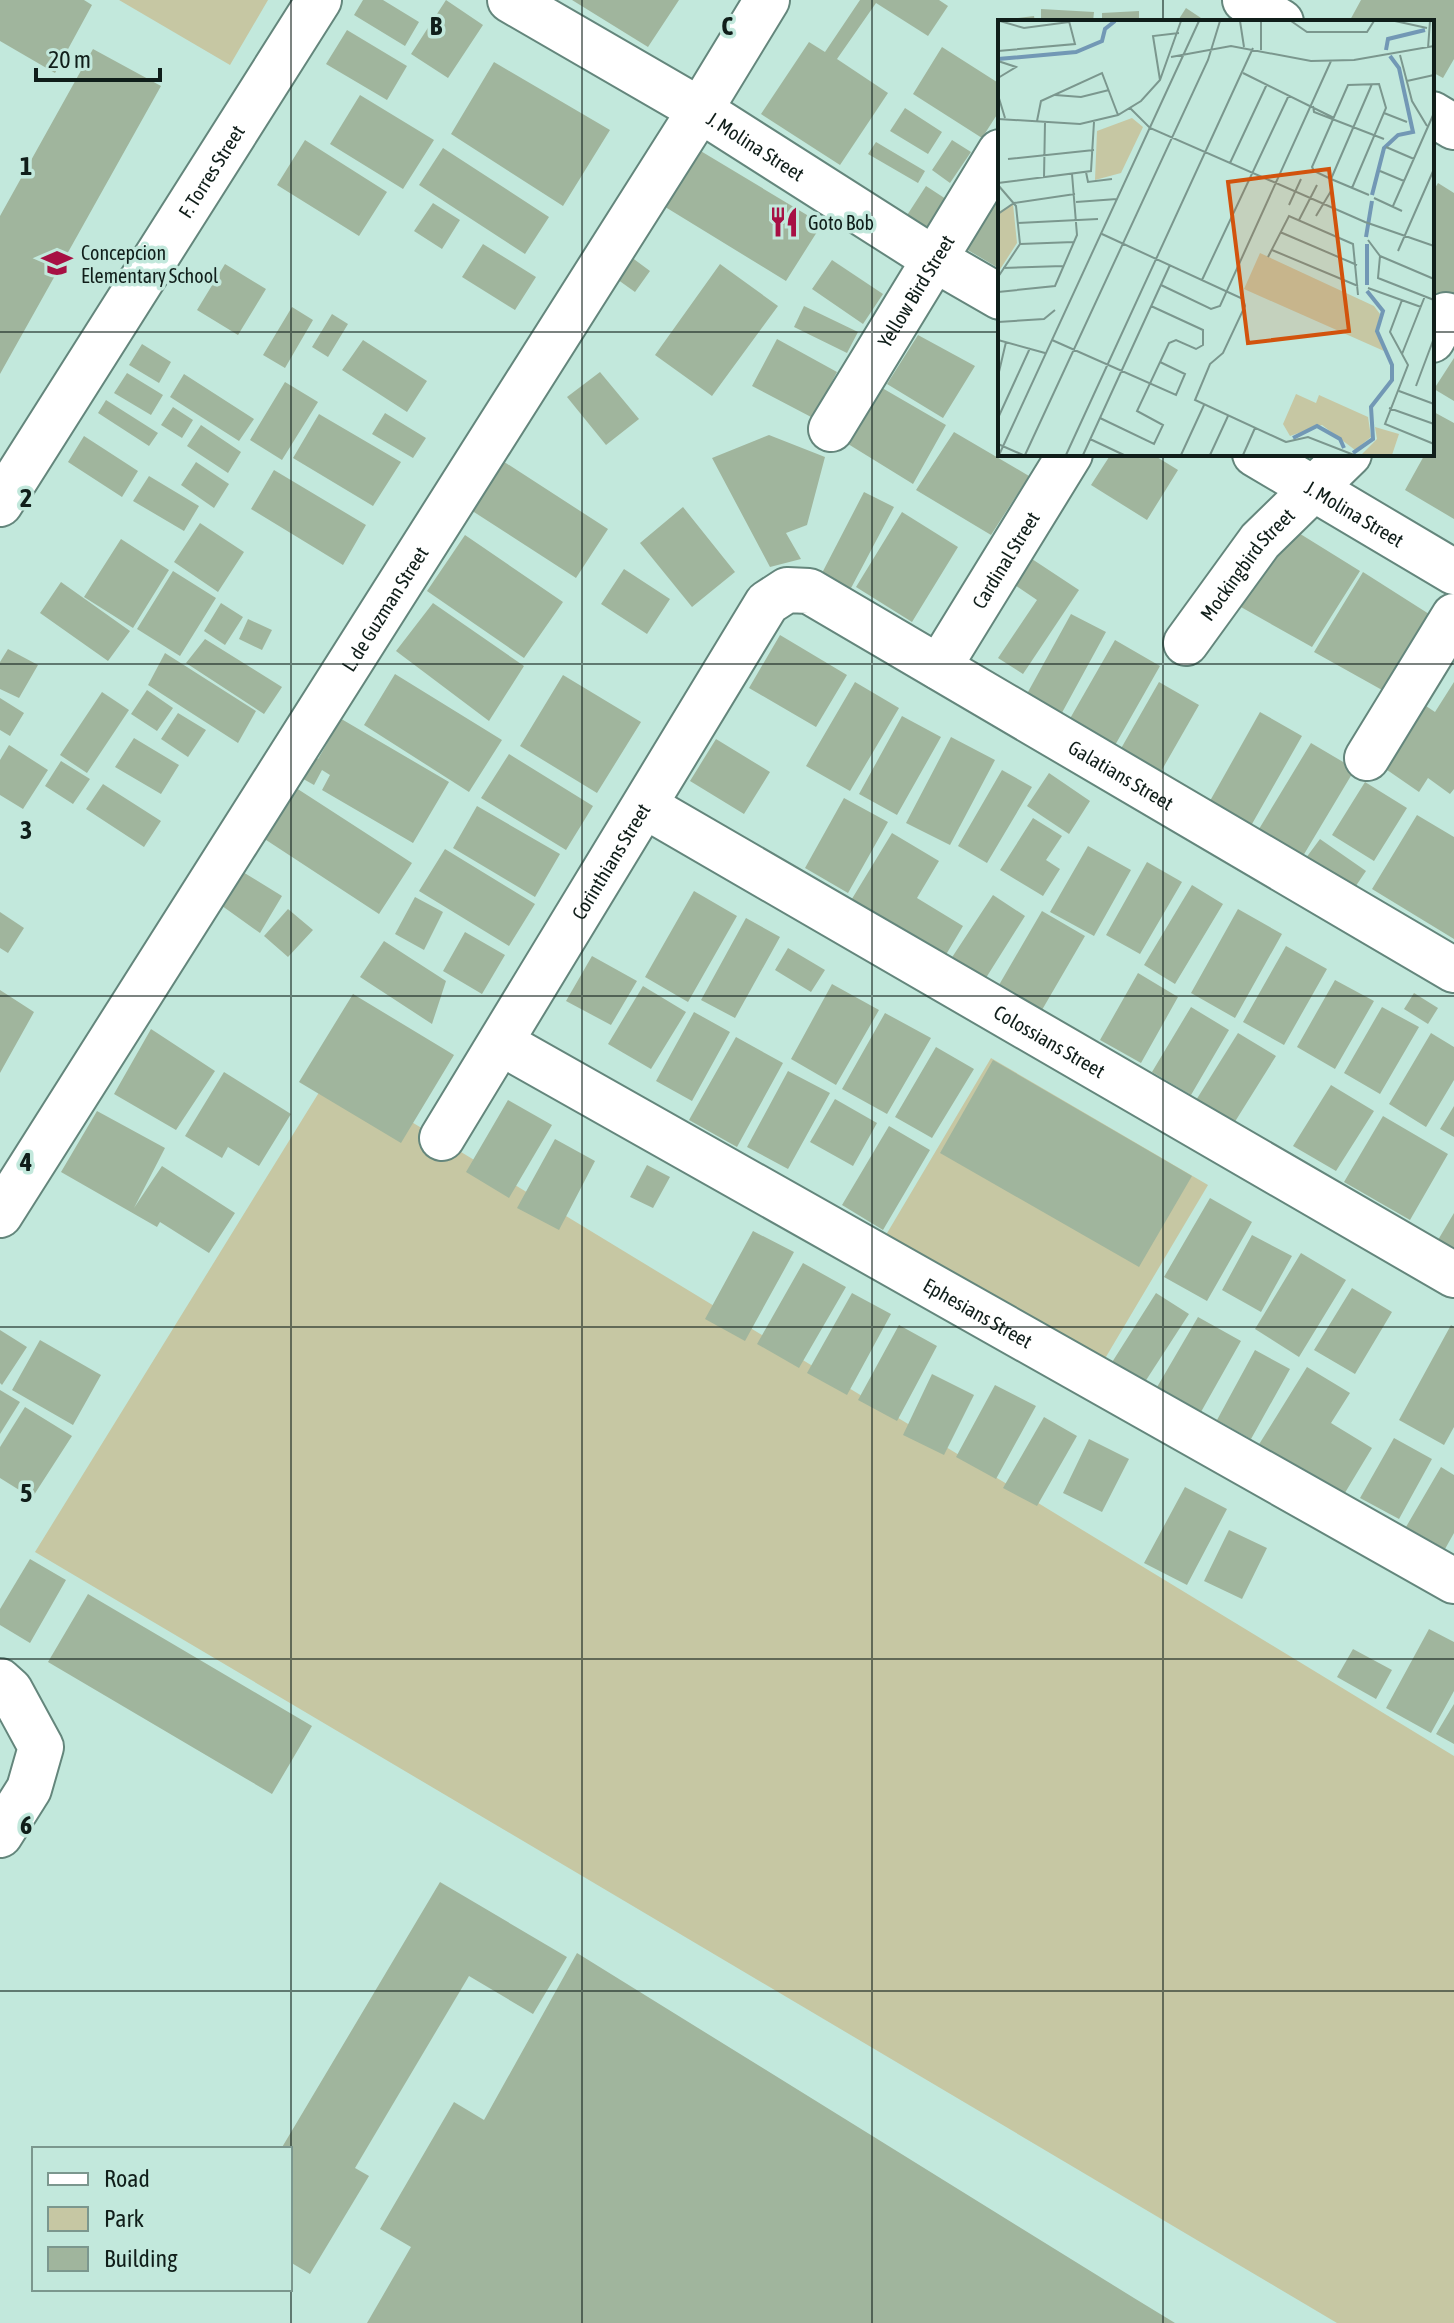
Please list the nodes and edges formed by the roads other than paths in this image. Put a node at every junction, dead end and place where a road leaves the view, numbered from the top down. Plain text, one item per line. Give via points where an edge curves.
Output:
1 (319, 0) edge
2 (510, 0) edge
3 (767, 0) edge
4 (1245, 0) edge
5 (1278, 20) edge
6 (700, 110) junction
7 (1434, 115) edge
8 (1454, 127) edge
9 (998, 155) edge
10 (934, 259) junction
11 (998, 296) edge
12 (831, 429) dead end
13 (1069, 456) edge
14 (1258, 456) edge
15 (1347, 456) edge
16 (1313, 488) junction
17 (0, 504) edge
18 (1454, 572) edge
19 (787, 590) joint
20 (1454, 616) edge
21 (1186, 643) dead end
22 (939, 667) junction
23 (1367, 758) dead end
24 (645, 806) junction
25 (1454, 970) edge
26 (501, 1043) junction
27 (442, 1138) dead end
28 (0, 1215) edge
29 (1454, 1275) edge
30 (1454, 1581) edge
31 (0, 1681) edge
32 (0, 1835) edge

1 - 17 street, F. Torres Street
2 - 6 street, J. Molina Street
3 - 6 street, L. de Guzman Street
4 - 5 street
6 - 10 street, J. Molina Street
6 - 28 street, L. de Guzman Street
7 - 8 street
9 - 10 street, Yellow Bird Street
10 - 11 street, J. Molina Street
10 - 12 street, Yellow Bird Street
13 - 22 street, Cardinal Street
14 - 16 street, J. Molina Street
15 - 16 street, Mockingbird Street
16 - 18 street, J. Molina Street
16 - 21 street, Mockingbird Street via 1260,541
19 - 22 street, Galatians Street via 809,591
19 - 24 street, Corinthians Street via 767,603
20 - 23 street
22 - 25 street, Galatians Street
24 - 26 street, Corinthians Street
24 - 29 street, Colossians Street
26 - 27 street, Corinthians Street
26 - 30 street, Ephesians Street
31 - 32 street via 41,1747 29,1789

